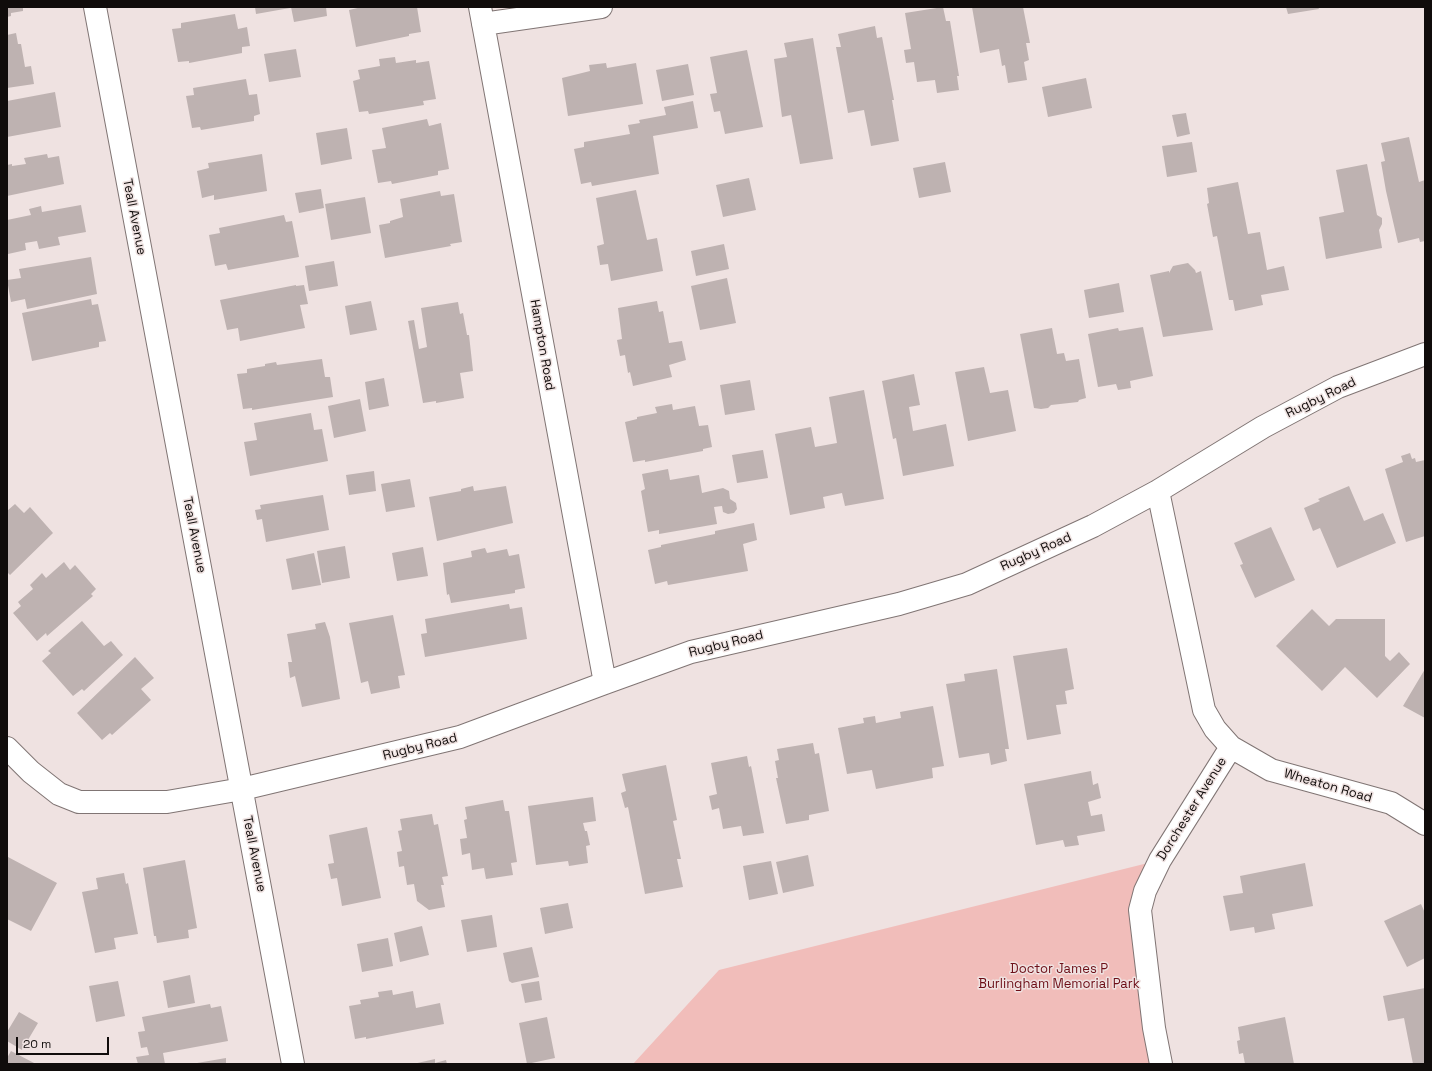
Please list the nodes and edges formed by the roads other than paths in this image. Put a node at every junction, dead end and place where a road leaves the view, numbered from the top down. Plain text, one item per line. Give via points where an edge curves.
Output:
1 (95, 7) edge
2 (601, 7) edge
3 (481, 16) edge
4 (1425, 354) edge
5 (1158, 492) junction
6 (605, 683) junction
7 (1231, 747) junction
8 (7, 748) edge
9 (242, 789) junction
10 (1425, 824) edge
11 (293, 1064) edge
12 (1161, 1064) edge

1 - 9 street, Teall Avenue
2 - 3 street
3 - 6 street, Hampton Road
4 - 5 street, Rugby Road via 1338,387 1263,427
5 - 6 street, Rugby Road via 1093,526 967,584 899,604 691,652
5 - 7 street, Dorchester Avenue via 1204,710 1215,730
6 - 9 street, Rugby Road via 460,737
7 - 10 street, Wheaton Road via 1271,770 1391,803
7 - 12 street, Dorchester Avenue via 1160,860 1145,891 1140,910 1154,1028
8 - 9 street, Rugby Road via 31,772 59,794 79,802 167,802
9 - 11 street, Teall Avenue

